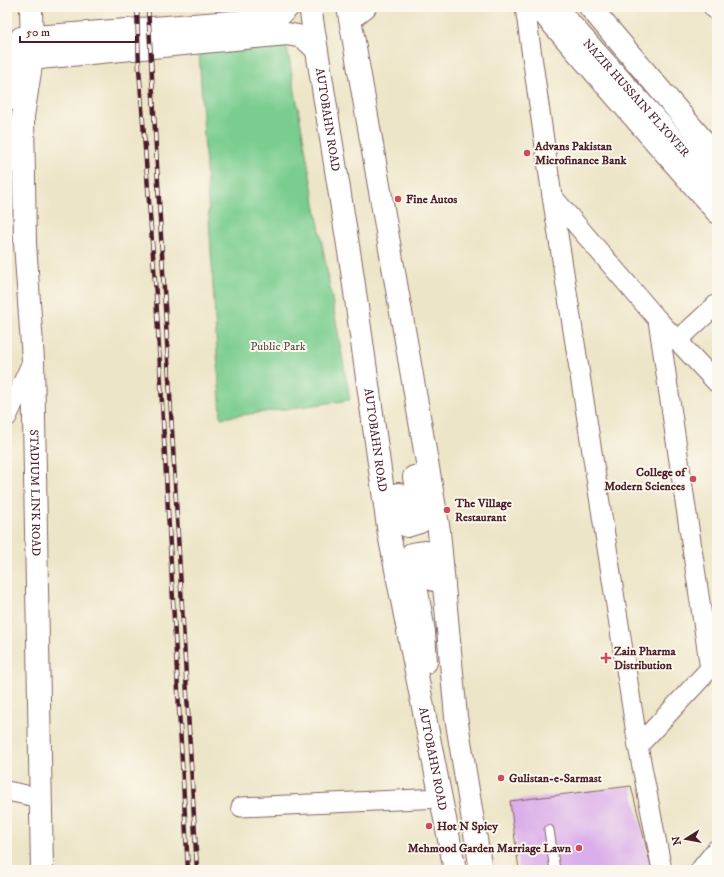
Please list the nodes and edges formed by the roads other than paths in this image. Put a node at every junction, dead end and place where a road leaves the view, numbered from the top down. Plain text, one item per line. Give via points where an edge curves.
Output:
1 (19, 7) edge
2 (31, 7) edge
3 (288, 7) edge
4 (310, 7) edge
5 (525, 7) edge
6 (538, 7) edge
7 (555, 7) edge
8 (590, 7) edge
9 (713, 7) edge
10 (354, 11) edge
11 (717, 11) edge
12 (26, 37) junction
13 (316, 49) junction
14 (26, 60) junction
15 (7, 100) edge
16 (23, 116) junction
17 (717, 157) edge
18 (7, 163) edge
19 (717, 188) edge
20 (552, 196) junction
21 (717, 212) edge
22 (717, 304) edge
23 (658, 320) junction
24 (677, 341) junction
25 (33, 360) junction
26 (412, 378) junction
27 (368, 380) junction
28 (717, 383) edge
29 (7, 417) edge
30 (448, 632) junction
31 (713, 665) edge
32 (638, 746) junction
33 (433, 757) junction
34 (7, 791) edge
35 (41, 798) junction
36 (441, 798) junction
37 (241, 807) dead end
38 (549, 830) dead end
39 (717, 851) edge
40 (42, 870) edge
41 (455, 870) edge
42 (481, 870) edge
43 (555, 870) edge
44 (662, 870) edge
45 (702, 870) edge

1 - 12 main road
2 - 12 main road
3 - 12 main road via 271,19
4 - 13 main road, AUTOBAHN ROAD
5 - 20 street
6 - 21 main road
7 - 19 main road, NAZIR HUSSAIN FLYOVER
8 - 17 main road
9 - 11 street
10 - 26 main road
12 - 14 main road
13 - 14 main road via 303,37 287,34
13 - 27 main road, AUTOBAHN ROAD
14 - 15 main road
14 - 16 main road
16 - 18 main road
16 - 25 main road, STADIUM LINK ROAD via 25,243
20 - 23 street
20 - 32 street
22 - 24 street
23 - 24 street
23 - 31 street
24 - 28 street
25 - 29 street
25 - 35 main road, STADIUM LINK ROAD
26 - 27 main road via 402,399 421,520 417,524 407,526 403,523 385,411
26 - 30 main road via 439,531
27 - 33 main road, AUTOBAHN ROAD via 389,534
30 - 33 main road via 428,554 423,551 412,554 424,632
30 - 42 main road via 456,717
31 - 32 street
32 - 44 street
33 - 36 main road, AUTOBAHN ROAD
34 - 35 street
35 - 40 main road, STADIUM LINK ROAD
36 - 37 street
36 - 41 main road, AUTOBAHN ROAD
38 - 43 lane
39 - 45 main road

